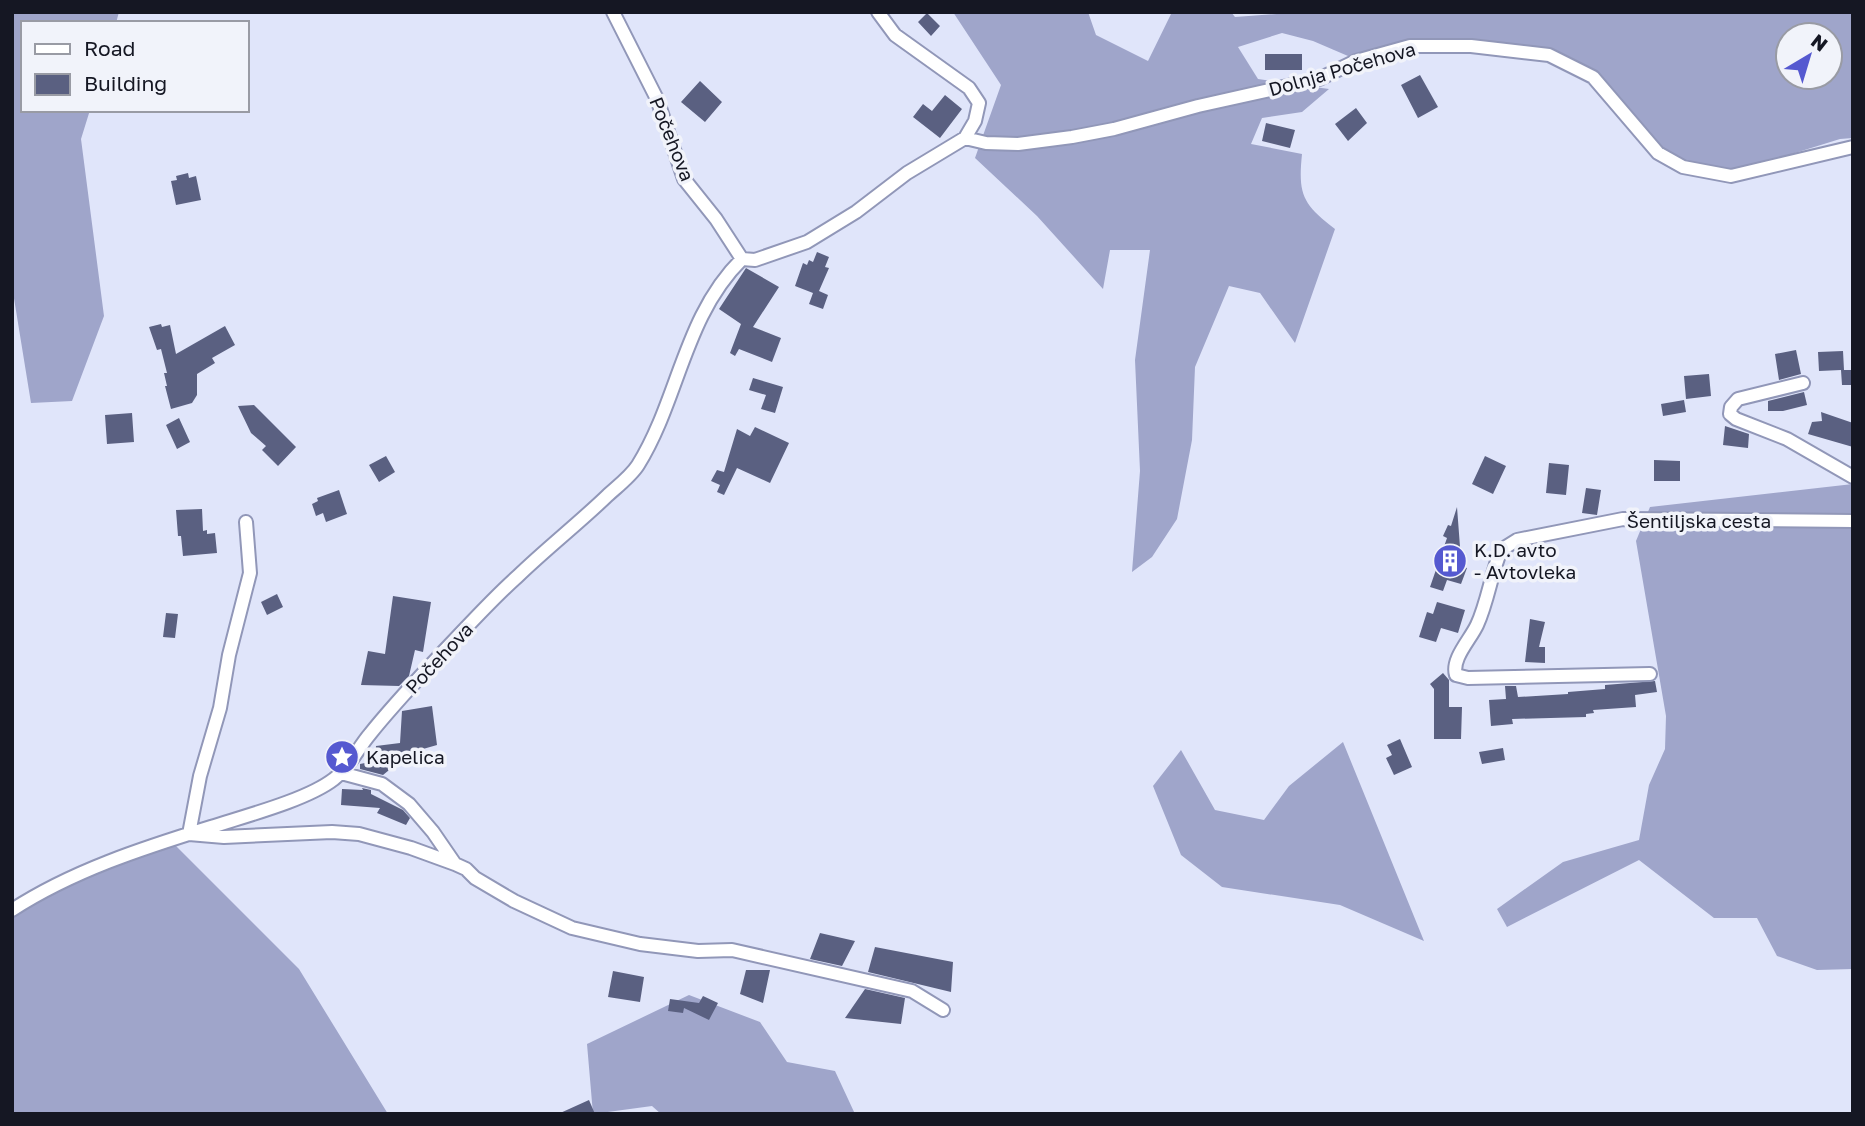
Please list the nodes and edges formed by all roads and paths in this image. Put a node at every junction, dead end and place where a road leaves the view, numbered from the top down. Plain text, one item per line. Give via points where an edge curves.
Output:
1 (613, 12) edge
2 (878, 12) edge
3 (965, 138) junction
4 (1853, 147) edge
5 (741, 259) junction
6 (1803, 383) dead end
7 (1853, 477) edge
8 (1853, 521) edge
9 (246, 522) dead end
10 (1650, 674) dead end
11 (341, 773) junction
12 (189, 834) junction
13 (455, 864) junction
14 (12, 910) edge
15 (943, 1010) dead end

1 - 5 street, Počehova via 657,99 684,178
2 - 3 street via 895,35 969,88 978,103
3 - 4 street, Dolnja Počehova via 986,144 1018,144 1072,138 1319,79 1356,61 1410,46 1471,46 1549,55 1593,77 1658,153 1683,167 1731,176
3 - 5 street via 807,242 755,260
5 - 11 street, Počehova via 706,305 665,412 636,468 517,576 453,642
6 - 7 street via 1738,399 1730,414 1787,439
8 - 10 street, Šentiljska cesta via 1623,519 1517,540 1501,550 1478,623 1454,671 1468,678
9 - 12 street via 250,573
11 - 12 street, Počehova via 319,789
11 - 13 street via 382,784 409,804
12 - 13 street via 359,834
12 - 14 street, Počehova via 95,867
13 - 15 street via 514,901 572,928 652,945 732,950 912,991

